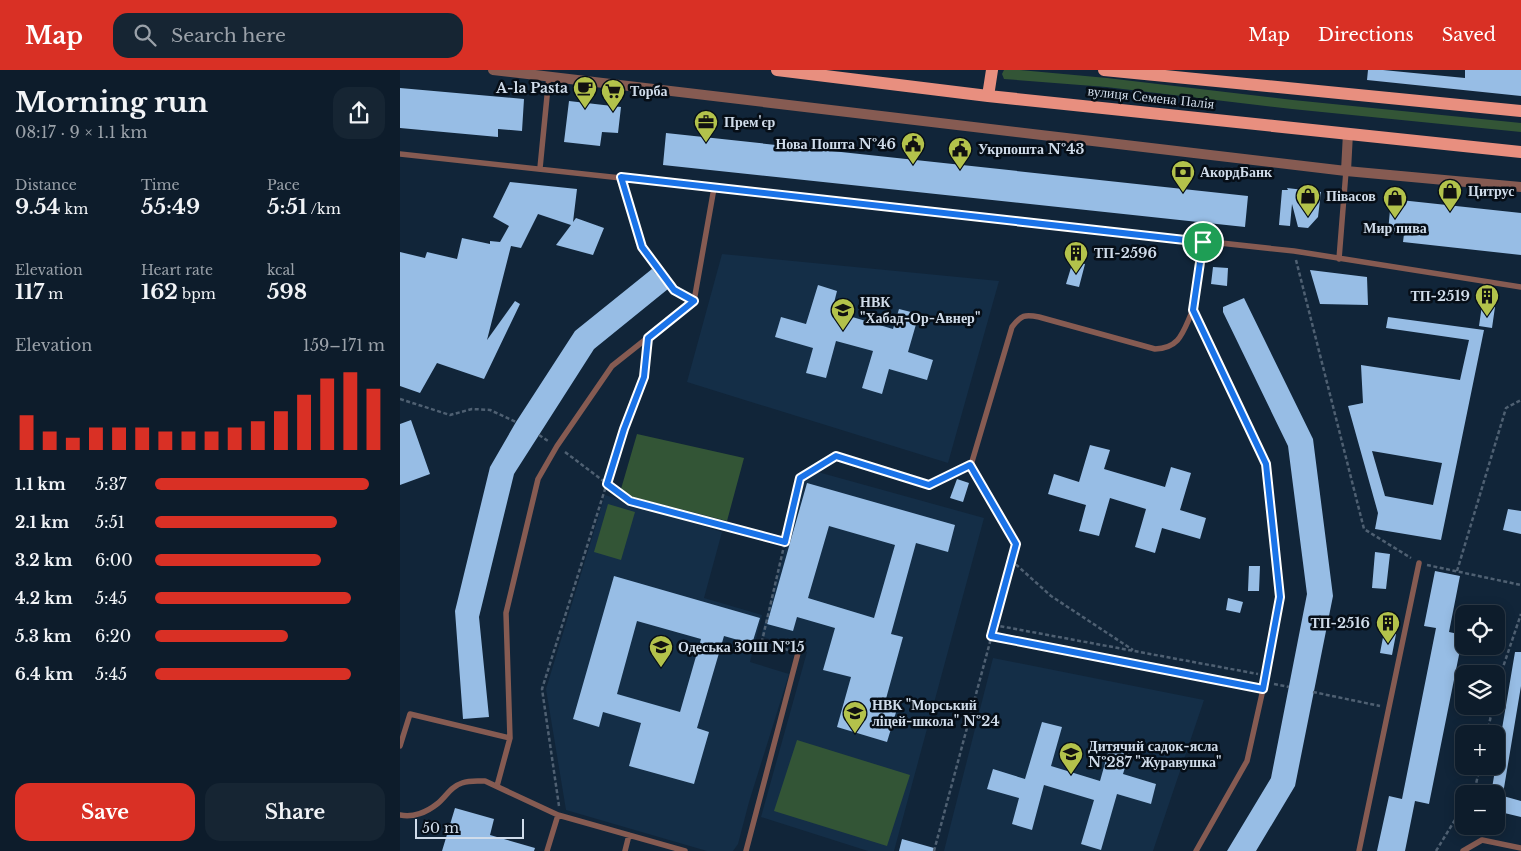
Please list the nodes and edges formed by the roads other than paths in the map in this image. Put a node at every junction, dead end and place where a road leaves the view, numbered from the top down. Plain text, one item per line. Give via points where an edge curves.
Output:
1 (492, 70) edge
2 (777, 70) edge
3 (992, 70) edge
4 (1104, 70) edge
5 (549, 76) junction
6 (988, 96) junction
7 (1521, 111) edge
8 (1348, 133) junction
9 (1521, 152) edge
10 (400, 154) edge
11 (540, 168) junction
12 (1346, 171) junction
13 (1521, 187) edge
14 (714, 188) junction
15 (1203, 242) junction
16 (1339, 259) junction
17 (1521, 287) edge
18 (1193, 310) junction
19 (970, 465) road end
20 (1419, 563) road end
21 (798, 653) road end
22 (510, 738) junction
23 (400, 746) edge
24 (497, 786) junction
25 (558, 815) junction
26 (400, 816) edge
27 (629, 835) junction
28 (1521, 848) edge
29 (547, 851) edge
30 (625, 851) edge
31 (685, 851) edge
32 (746, 851) edge
33 (1196, 851) edge
34 (1360, 851) edge
35 (1462, 851) edge

1 - 5 street
2 - 6 main road, вулиця Семена Палія
3 - 6 main road
4 - 7 main road, вулиця Семена Палія
5 - 11 lane
5 - 12 street
6 - 8 main road, вулиця Семена Палія
8 - 9 main road, вулиця Семена Палія
8 - 12 street
10 - 11 lane
11 - 14 lane
12 - 13 street
12 - 16 lane
14 - 15 lane
14 - 22 lane via 694,301 612,366 538,479 506,613
15 - 16 lane
15 - 18 lane
16 - 17 lane
18 - 19 lane via 1174,344 1155,349 1040,317 1028,315 1019,318 1012,327
18 - 33 lane via 1266,464 1280,597 1247,761
20 - 34 lane
21 - 32 lane
22 - 23 lane via 410,714
22 - 24 lane
24 - 25 lane
24 - 26 lane via 486,781 460,784 424,813
25 - 27 lane
25 - 29 lane
27 - 30 lane
27 - 31 lane
28 - 35 lane via 1482,840

